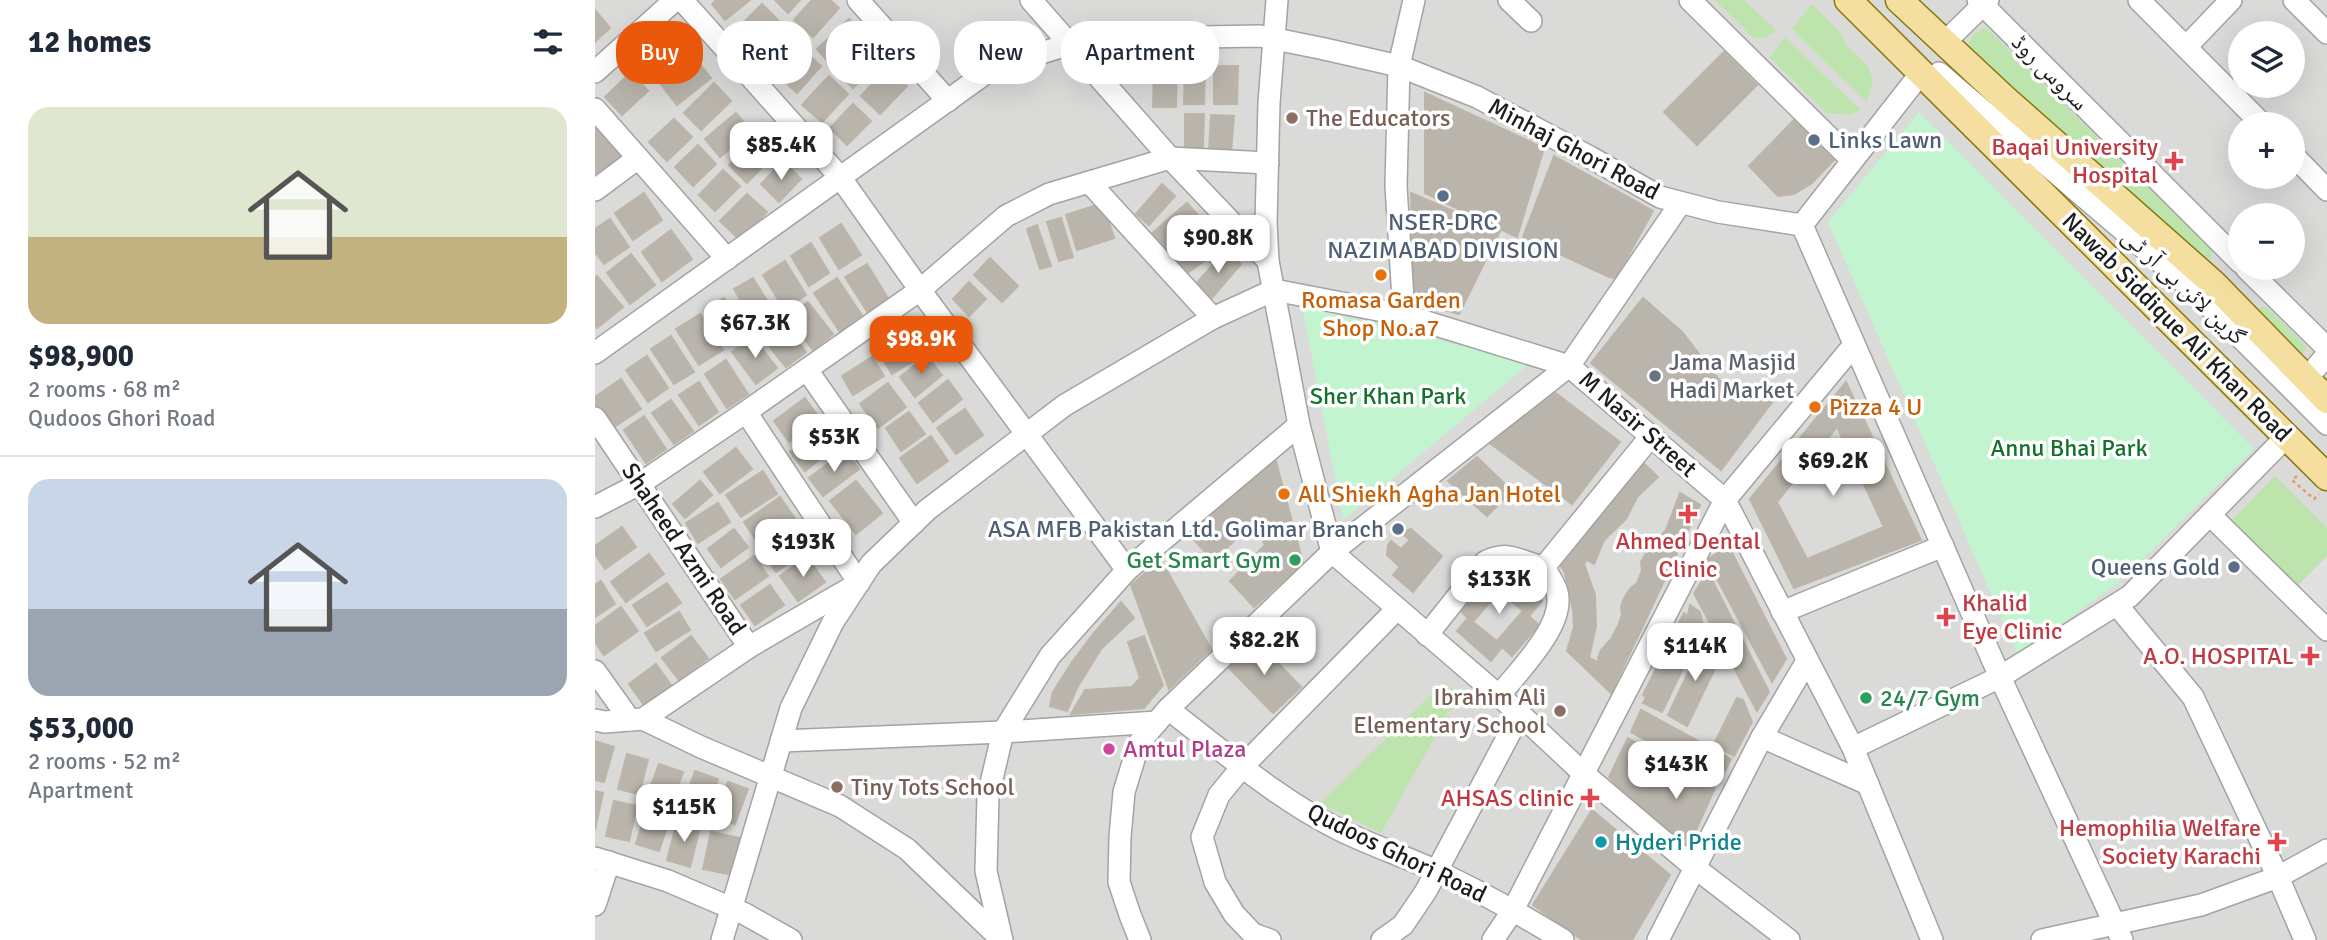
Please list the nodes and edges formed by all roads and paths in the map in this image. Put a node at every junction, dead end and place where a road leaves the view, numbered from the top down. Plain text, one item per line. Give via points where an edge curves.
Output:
1 (675, 0) edge
2 (682, 0) edge
3 (858, 0) edge
4 (1031, 0) edge
5 (1277, 0) edge
6 (1414, 0) edge
7 (1509, 0) edge
8 (1690, 0) edge
9 (1848, 0) edge
10 (1866, 0) edge
11 (1899, 0) edge
12 (2139, 0) edge
13 (2231, 0) edge
14 (2294, 0) edge
15 (1983, 2) edge
16 (1531, 21) dead end
17 (2327, 33) edge
18 (1061, 34) edge
19 (1219, 37) edge
20 (1274, 39) junction
21 (1945, 42) junction
22 (1061, 47) edge
23 (2186, 47) junction
24 (1399, 66) junction
25 (595, 72) edge
26 (1930, 73) junction
27 (1105, 84) edge
28 (948, 101) junction
29 (595, 109) edge
30 (2250, 112) edge
31 (638, 158) junction
32 (1170, 159) junction
33 (1852, 160) junction
34 (1268, 163) junction
35 (2305, 167) edge
36 (840, 177) junction
37 (1089, 182) junction
38 (595, 190) edge
39 (2327, 190) edge
40 (1680, 204) junction
41 (1802, 225) junction
42 (2228, 250) edge
43 (727, 259) junction
44 (1268, 261) junction
45 (2258, 280) edge
46 (920, 290) junction
47 (1274, 290) junction
48 (1404, 315) junction
49 (1213, 318) junction
50 (1854, 345) junction
51 (2327, 348) edge
52 (595, 353) edge
53 (2327, 355) edge
54 (1569, 366) junction
55 (807, 370) junction
56 (2306, 379) junction
57 (2327, 400) edge
58 (746, 412) junction
59 (595, 418) edge
60 (1299, 425) junction
61 (2327, 425) edge
62 (1028, 434) junction
63 (1651, 436) junction
64 (2286, 437) junction
65 (2327, 460) edge
66 (2292, 480) dead end
67 (641, 483) junction
68 (2320, 488) edge
69 (1725, 500) junction
70 (595, 507) edge
71 (2210, 515) junction
72 (913, 523) junction
73 (1943, 546) junction
74 (1332, 552) junction
75 (1545, 567) junction
76 (1127, 570) junction
77 (859, 583) junction
78 (2117, 605) junction
79 (1397, 609) junction
80 (1782, 612) junction
81 (2327, 630) edge
82 (1427, 635) junction
83 (749, 647) junction
84 (1807, 661) junction
85 (595, 671) edge
86 (2000, 677) junction
87 (1499, 696) junction
88 (1520, 714) junction
89 (1162, 715) junction
90 (595, 720) edge
91 (637, 720) junction
92 (1003, 732) junction
93 (1762, 737) junction
94 (781, 741) junction
95 (1853, 748) junction
96 (1242, 767) junction
97 (1584, 774) junction
98 (770, 777) junction
99 (1868, 784) junction
100 (2327, 850) edge
101 (602, 860) edge
102 (1693, 867) junction
103 (1437, 871) junction
104 (2278, 877) junction
105 (595, 905) edge
106 (732, 909) junction
107 (1513, 909) junction
108 (2119, 932) edge
109 (1257, 938) edge
110 (722, 940) edge
111 (791, 940) edge
112 (1002, 940) edge
113 (1140, 940) edge
114 (1382, 940) edge
115 (1493, 940) edge
116 (1563, 940) edge
117 (1658, 940) edge
118 (1789, 940) edge
119 (1932, 940) edge
120 (2042, 940) edge
121 (2305, 940) edge

1 - 25 street
2 - 36 street
3 - 28 street
4 - 18 street
5 - 20 street
6 - 24 street
7 - 16 street
8 - 33 street
9 - 26 main road, Nawab Siddique Ali Khan Road
10 - 26 street, گرین لائن بی آر ٹی
11 - 21 main road, Nawab Siddique Ali Khan Road
12 - 23 street
13 - 23 street
14 - 17 street
15 - 21 street
15 - 42 street, سروس روڈ
19 - 20 street, Minhaj Ghori Road
20 - 24 street, Minhaj Ghori Road
20 - 34 street
21 - 56 main road, Nawab Siddique Ali Khan Road via 2214,284
22 - 28 street, Minhaj Ghori Road via 993,68
23 - 30 street
24 - 40 street, Minhaj Ghori Road via 1477,97
24 - 48 street via 1396,186
26 - 33 street
26 - 61 street, گرین لائن بی آر ٹی via 2192,289
26 - 64 main road, Nawab Siddique Ali Khan Road
26 - 65 street, گرین لائن بی آر ٹی
27 - 32 street
28 - 36 street, Minhaj Ghori Road
29 - 31 street
31 - 38 street
31 - 43 street
32 - 34 street
32 - 37 street
32 - 44 street
33 - 41 street
34 - 44 street
35 - 39 street
36 - 43 street, Minhaj Ghori Road
36 - 46 street
37 - 46 street via 1049,194 1006,216
37 - 49 street
40 - 41 street, Minhaj Ghori Road
40 - 54 street
41 - 50 street
43 - 52 street, Minhaj Ghori Road
44 - 47 street
45 - 51 street
46 - 55 street
46 - 62 street
47 - 48 street, M Nasir Street
47 - 49 street
47 - 60 street
48 - 54 street, M Nasir Street
49 - 62 street via 1065,405
50 - 69 street
50 - 73 street
53 - 56 street
54 - 63 street, M Nasir Street
54 - 74 street
55 - 58 street
55 - 72 street
56 - 57 main road, Nawab Siddique Ali Khan Road
58 - 67 street
58 - 77 street
59 - 67 street, Shaheed Azmi Road
60 - 74 street
60 - 76 street
62 - 72 street
62 - 76 street
63 - 69 street, M Nasir Street
63 - 75 street
64 - 68 main road, Nawab Siddique Ali Khan Road
64 - 71 street
66 - 68 path
67 - 70 street
67 - 83 street, Shaheed Azmi Road
69 - 80 street, M Nasir Street
69 - 97 street
71 - 78 street
71 - 81 street
72 - 77 street via 871,564
73 - 80 street
73 - 86 street
74 - 79 street
74 - 89 street
75 - 82 street via 1509,555 1485,562
75 - 87 street via 1558,593 1557,618
76 - 92 street via 1050,656
77 - 83 street
77 - 94 street via 833,622 791,708
78 - 86 street
78 - 104 street via 2193,697
79 - 82 street
79 - 96 street
80 - 84 street, M Nasir Street
82 - 87 street
83 - 91 street
84 - 93 street
84 - 95 street, M Nasir Street
85 - 91 street
86 - 95 street
86 - 108 street
87 - 88 street
88 - 97 street
88 - 103 street
89 - 92 street
89 - 96 street, Qudoos Ghori Road
89 - 113 street via 1139,743 1123,792 1119,882
90 - 91 street
91 - 98 street
92 - 94 street
92 - 112 street via 988,796 986,871
93 - 99 street
93 - 102 street
94 - 98 street
95 - 99 street, M Nasir Street
96 - 103 street, Qudoos Ghori Road via 1339,829
96 - 109 street via 1219,795 1202,837 1215,882 1234,914
97 - 102 street
97 - 107 street
98 - 106 street
98 - 112 street via 841,806 907,849
99 - 119 street, M Nasir Street
100 - 104 street
101 - 105 street
101 - 106 street via 668,881
102 - 117 street
102 - 118 street
103 - 107 street, Qudoos Ghori Road
103 - 114 street via 1403,925
104 - 108 street
104 - 121 street
106 - 110 street
106 - 111 street
107 - 115 street
107 - 116 street, Qudoos Ghori Road
108 - 120 street

